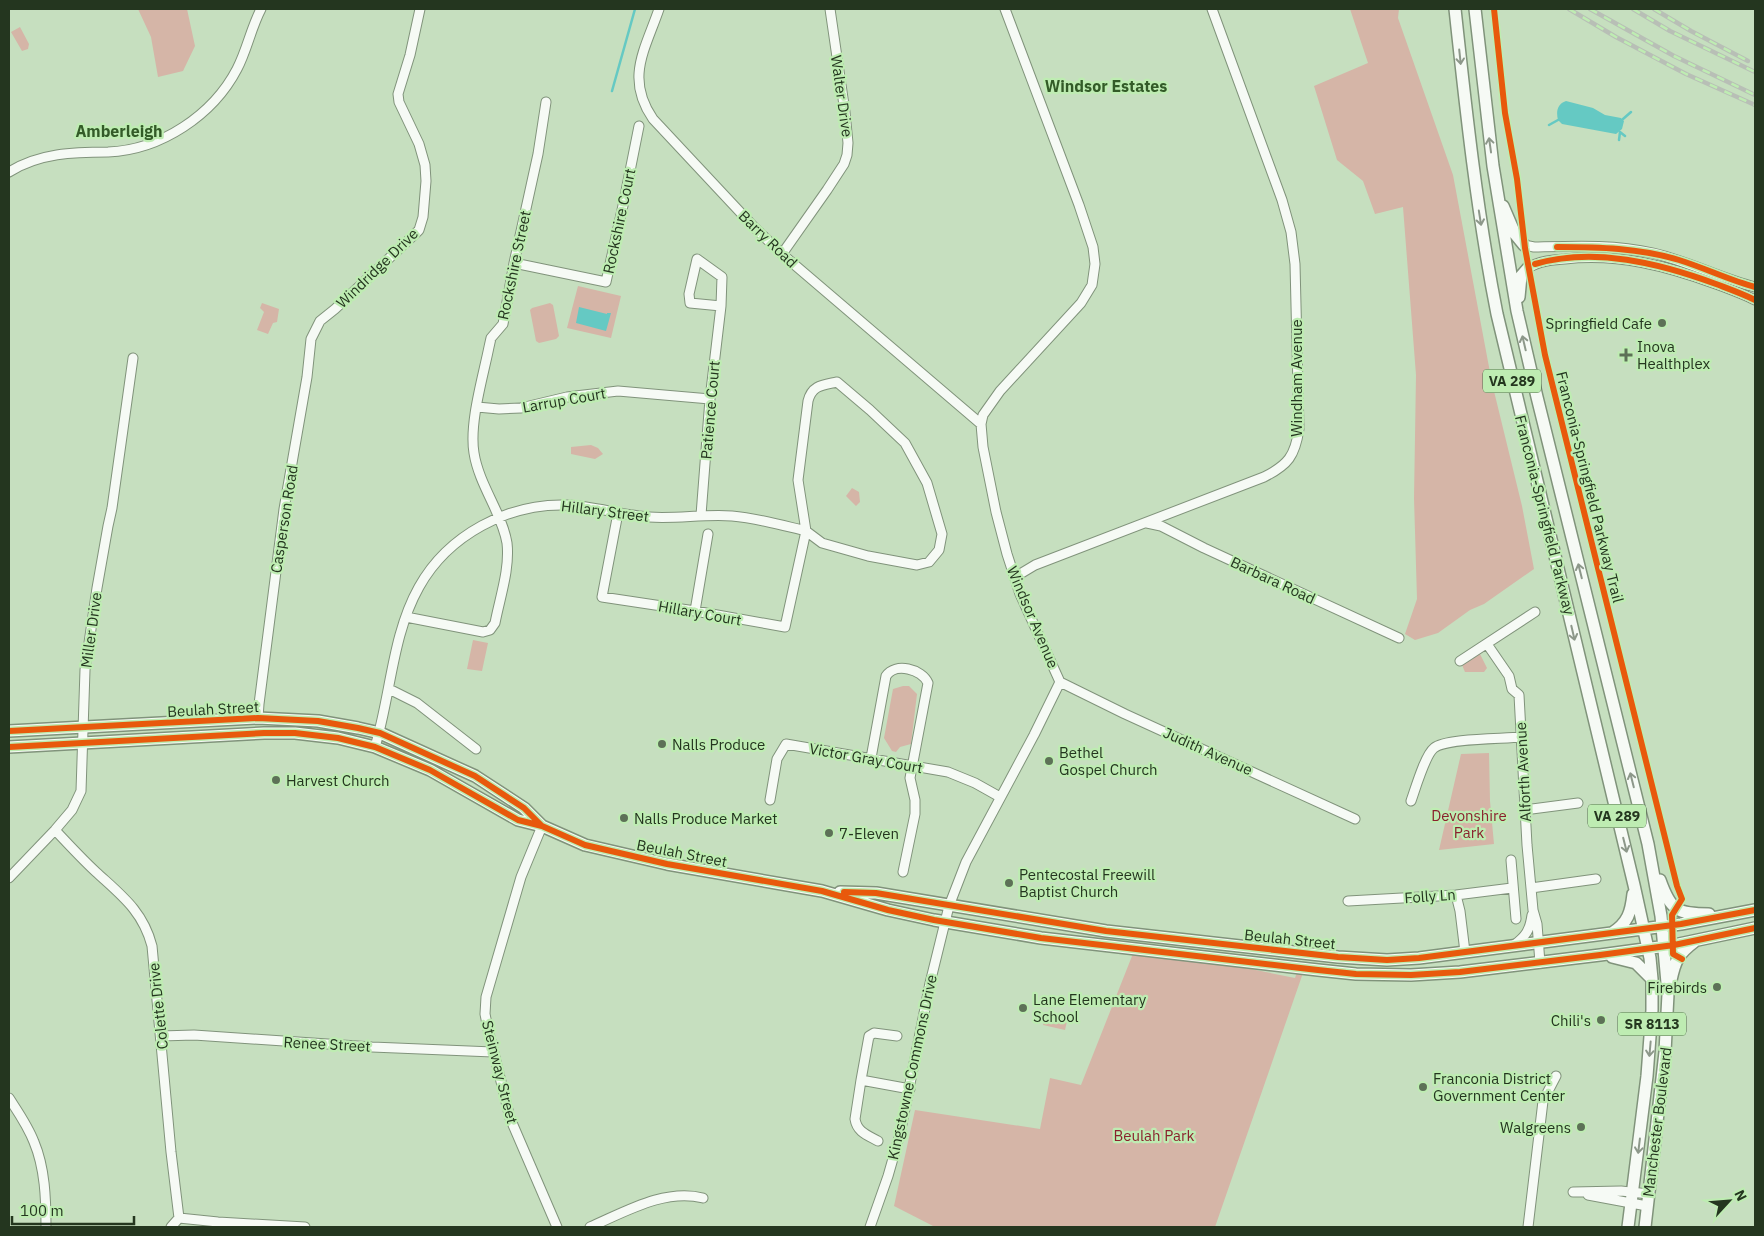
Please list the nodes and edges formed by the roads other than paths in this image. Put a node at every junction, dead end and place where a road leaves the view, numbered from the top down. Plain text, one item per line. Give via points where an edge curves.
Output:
1 (261, 9) edge
2 (420, 9) edge
3 (659, 9) edge
4 (830, 9) edge
5 (1005, 9) edge
6 (1212, 9) edge
7 (1455, 9) edge
8 (1475, 9) edge
9 (546, 102) dead end
10 (639, 126) dead end
11 (9, 172) edge
12 (1497, 193) junction
13 (1524, 245) joint
14 (782, 254) junction
15 (514, 262) junction
16 (1528, 268) joint
17 (1755, 287) edge
18 (1755, 300) edge
19 (721, 306) junction
20 (1517, 311) junction
21 (320, 321) joint
22 (133, 358) dead end
23 (710, 399) junction
24 (477, 407) junction
25 (982, 424) junction
26 (618, 513) junction
27 (701, 515) junction
28 (498, 518) junction
29 (1146, 523) junction
30 (806, 531) junction
31 (708, 534) dead end
32 (1015, 577) junction
33 (695, 611) junction
34 (1535, 612) dead end
35 (406, 616) junction
36 (1399, 638) dead end
37 (1487, 644) junction
38 (1460, 661) dead end
39 (1060, 682) junction
40 (389, 689) junction
41 (258, 718) junction
42 (83, 728) junction
43 (9, 732) edge
44 (380, 733) junction
45 (1521, 737) junction
46 (83, 743) junction
47 (9, 747) edge
48 (375, 747) junction
49 (476, 749) dead end
50 (871, 758) junction
51 (913, 767) junction
52 (1000, 797) junction
53 (770, 800) dead end
54 (1411, 802) dead end
55 (1578, 803) dead end
56 (1524, 810) junction
57 (1355, 819) dead end
58 (542, 826) junction
59 (56, 830) junction
60 (1648, 844) junction
61 (1511, 860) dead end
62 (903, 872) dead end
63 (9, 878) edge
64 (1596, 879) dead end
65 (1634, 885) junction
66 (1512, 888) junction
67 (1531, 888) junction
68 (822, 891) junction
69 (1456, 894) junction
70 (1348, 901) dead end
71 (949, 906) junction
72 (1533, 910) junction
73 (1755, 910) edge
74 (1735, 914) junction
75 (1516, 920) dead end
76 (945, 922) junction
77 (1662, 927) junction
78 (1755, 928) edge
79 (1644, 929) junction
80 (1612, 933) junction
81 (1696, 940) junction
82 (1538, 943) junction
83 (1513, 946) junction
84 (1664, 946) junction
85 (1648, 948) junction
86 (1465, 952) junction
87 (1600, 955) junction
88 (1540, 963) junction
89 (1652, 979) junction
90 (1668, 994) junction
91 (161, 1036) junction
92 (898, 1036) dead end
93 (493, 1052) junction
94 (1556, 1076) dead end
95 (861, 1080) junction
96 (910, 1089) junction
97 (9, 1098) edge
98 (878, 1141) dead end
99 (1633, 1192) junction
100 (1649, 1194) junction
101 (703, 1198) dead end
102 (1631, 1205) junction
103 (1647, 1206) junction
104 (179, 1218) junction
105 (46, 1227) edge
106 (171, 1227) edge
107 (305, 1227) edge
108 (557, 1227) edge
109 (590, 1227) edge
110 (870, 1227) edge
111 (1528, 1227) edge
112 (1628, 1227) edge
113 (1645, 1227) edge

1 - 11 street via 232,78 190,123 162,139 135,148 64,153 31,161
2 - 21 street, Windridge Drive via 398,94 425,165 422,223 415,234
3 - 14 street, Barry Road via 639,67 638,88 644,106 669,137
4 - 14 street, Walter Drive via 845,112 847,155 828,190
5 - 25 street via 1079,204 1093,247 1095,270 1092,285 1081,303 1000,391 984,414
6 - 29 street, Windham Avenue via 1291,232 1295,264 1299,430 1293,455 1274,472
7 -> 65 main road, Franconia-Springfield Parkway / VA 289 via 1473,166 1497,314
12 -> 8 main road, Franconia-Springfield Parkway / VA 289
9 - 15 street, Rockshire Street
10 - 15 street, Rockshire Court via 606,282
12 - 13 main road via 1515,234
12 - 20 main road, Franconia-Springfield Parkway / VA 289
13 - 17 street via 1640,250
14 - 25 street, Barry Road
15 - 24 street, Rockshire Street via 503,324 489,346
16 - 18 street via 1569,258 1631,260 1682,272
16 - 20 main road via 1521,276
19 - 19 street, Patience Court via 722,277 697,259 690,303
19 - 23 street, Patience Court
60 -> 20 main road, Franconia-Springfield Parkway / VA 289
21 - 41 street, Casperson Road via 311,339 284,509
22 - 42 street, Miller Drive via 85,670
23 - 24 street, Larrup Court via 618,391 567,397 522,408
23 - 27 street, Patience Court
24 - 28 street, Rockshire Street via 474,453
25 - 32 street, Windsor Avenue via 983,447 996,512
26 - 27 street, Hillary Street via 664,518
26 - 28 street, Hillary Street via 586,506 548,505
26 - 33 street, Hillary Court via 602,597
27 - 30 street, Hillary Street via 756,519
28 - 35 street, Hillary Street via 466,535 444,554 418,587
28 - 35 street, Rockshire Street via 507,543 507,562 495,623 490,630 483,632
29 - 32 street, Windham Avenue via 1035,565
29 - 36 street, Barbara Road via 1166,529
30 - 30 street, Hillary Street via 798,480 808,401 817,386 837,382 905,442 927,483 942,534 939,550 929,562 917,565 822,543
30 - 33 street, Hillary Court via 785,627
31 - 33 street
32 - 39 street, Windsor Avenue
34 - 37 street
35 - 40 street, Hillary Street
37 - 38 street
37 - 45 street, Alforth Avenue via 1519,696
39 - 52 street, Windsor Avenue
39 - 57 street, Judith Avenue
40 - 44 street, Hillary Street
40 - 49 street via 417,703
41 - 42 main road, Beulah Street
41 - 44 main road, Beulah Street via 318,721
42 - 43 main road, Beulah Street
42 - 46 street, Miller Drive
44 - 48 street, Hillary Street
44 - 58 main road, Beulah Street via 475,776 524,808
45 - 54 street via 1446,743 1434,748 1425,762
45 - 56 street, Alforth Avenue
46 - 47 main road, Beulah Street
46 - 48 main road, Beulah Street via 295,733
46 - 59 street, Miller Drive via 81,791 72,810
48 - 58 main road, Beulah Street via 430,770 518,820
50 - 51 street, Victor Gray Court
50 - 51 street via 886,676 896,668 920,672 928,683
50 - 53 street, Victor Gray Court via 786,744 777,759
51 - 52 street, Victor Gray Court via 948,772
51 - 62 street via 910,778 915,800 914,814
52 - 71 street, Windsor Avenue via 966,862
55 - 56 street
56 - 67 street, Alforth Avenue
58 - 68 main road, Beulah Street via 585,845 615,852
58 - 93 street, Steinway Street via 521,877 486,997 485,1014
59 - 63 street, Miller Drive
59 - 91 street, Colette Drive via 132,906 145,924 152,946
60 - 74 main road via 1665,893 1676,908 1688,914
60 - 77 main road, Franconia-Springfield Parkway / VA 289
61 - 66 street
64 - 67 street
65 - 79 main road, Franconia-Springfield Parkway / VA 289
65 - 80 main road via 1629,917
66 - 69 street, Folly Ln
66 - 75 street
67 - 72 street, Alforth Avenue
68 - 71 main road, Beulah Street via 876,893
68 - 76 main road, Beulah Street
69 - 70 street, Folly Ln
69 - 86 street
71 - 76 street, Kingstowne Commons Drive
71 - 86 main road, Beulah Street via 1106,931 1338,958 1403,960
72 - 82 street, Alforth Avenue
72 - 83 street, Alforth Avenue via 1529,930
73 - 74 main road, Beulah Street
74 - 77 main road, Beulah Street
76 - 88 main road, Beulah Street via 1041,938 1356,974 1427,975
76 - 96 street, Kingstowne Commons Drive
77 - 79 main road, Beulah Street
77 - 84 main road, Manchester Boulevard / SR 8113
78 - 81 main road, Beulah Street
79 - 80 main road, Beulah Street
79 - 85 main road, Manchester Boulevard / SR 8113
80 - 82 main road, Beulah Street
81 - 84 main road, Beulah Street
81 - 90 main road via 1676,960
82 - 83 main road, Beulah Street
82 - 88 street, Alforth Avenue
83 - 86 main road, Beulah Street
84 - 85 main road, Beulah Street
84 - 90 main road, Manchester Boulevard / SR 8113
85 - 87 main road, Beulah Street
85 - 89 main road, Manchester Boulevard / SR 8113
87 - 88 main road, Beulah Street
87 - 89 main road via 1636,963
89 -> 99 main road, Manchester Boulevard / SR 8113 via 1648,1066
90 - 100 main road, Manchester Boulevard / SR 8113 via 1666,1052
91 - 93 street, Renee Street via 194,1035
91 - 104 street, Colette Drive
92 - 95 street via 874,1033 869,1036
93 - 108 street, Steinway Street via 515,1133
94 - 111 street via 1543,1101
95 - 96 street
95 - 98 street via 856,1126
96 - 110 street, Kingstowne Commons Drive via 888,1176
97 - 105 street via 30,1131 38,1152
99 - 100 street
99 - 102 main road, Manchester Boulevard / SR 8113
99 - 102 street via 1574,1192
100 - 103 main road, Manchester Boulevard / SR 8113
101 - 109 street via 677,1195
102 - 103 street
102 - 112 main road, Manchester Boulevard / SR 8113
103 - 113 main road, Manchester Boulevard / SR 8113
104 - 106 street
104 - 107 street

